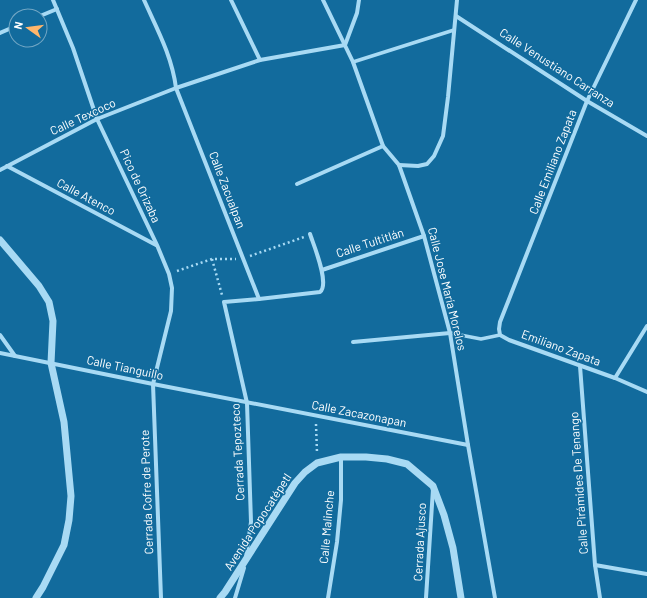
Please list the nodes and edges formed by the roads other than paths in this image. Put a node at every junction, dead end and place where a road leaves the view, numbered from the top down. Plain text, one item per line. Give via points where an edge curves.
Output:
1 (53, 0) edge
2 (144, 0) edge
3 (231, 0) edge
4 (323, 0) edge
5 (359, 0) edge
6 (457, 0) edge
7 (636, 0) edge
8 (57, 9) junction
9 (48, 13) edge
10 (456, 16) junction
11 (454, 30) junction
12 (345, 45) junction
13 (260, 60) junction
14 (354, 62) junction
15 (176, 88) junction
16 (587, 101) junction
17 (97, 119) junction
18 (647, 136) edge
19 (383, 146) junction
20 (400, 165) junction
21 (7, 166) junction
22 (0, 170) edge
23 (297, 184) dead end
24 (310, 234) road end
25 (424, 236) junction
26 (0, 240) edge
27 (157, 245) junction
28 (322, 270) junction
29 (259, 300) junction
30 (647, 326) edge
31 (450, 333) junction
32 (500, 334) junction
33 (0, 335) edge
34 (353, 342) dead end
35 (0, 353) edge
36 (15, 356) junction
37 (51, 363) junction
38 (580, 366) junction
39 (615, 378) junction
40 (153, 384) junction
41 (647, 392) edge
42 (247, 403) junction
43 (468, 446) junction
44 (341, 457) junction
45 (433, 486) junction
46 (246, 559) junction
47 (595, 565) junction
48 (647, 574) edge
49 (36, 598) edge
50 (161, 598) edge
51 (220, 598) edge
52 (235, 598) edge
53 (328, 598) edge
54 (426, 598) edge
55 (461, 598) edge
56 (495, 598) edge
57 (600, 598) edge

1 - 8 street, Pico de Orizaba
2 - 15 street, Calle Zacualpan via 169,54
3 - 13 street
4 - 12 street, Calle Jose María Morelos
5 - 12 street
6 - 10 street
7 - 16 street, Calle Emiliano Zapata
8 - 9 street
8 - 17 street, Pico de Orizaba
10 - 11 street
10 - 16 street, Calle Venustiano Carranza
11 - 14 street
11 - 20 street via 443,136 434,156 427,164
12 - 13 street, Calle Texcoco
12 - 14 street, Calle Jose María Morelos
13 - 15 street, Calle Texcoco
14 - 19 street, Calle Jose María Morelos
15 - 17 street, Calle Texcoco
15 - 29 street, Calle Zacualpan
16 - 18 street, Calle Venustiano Carranza
16 - 32 street, Calle Emiliano Zapata via 500,322
17 - 21 street, Calle Texcoco
17 - 27 street, Pico de Orizaba
19 - 20 street, Calle Jose María Morelos
19 - 23 street
20 - 25 street, Calle Jose María Morelos
21 - 22 street, Calle Texcoco
21 - 27 street, Calle Atenco
24 - 28 street
25 - 28 street, Calle Tultitlán
25 - 31 street, Calle Jose María Morelos
26 - 37 street via 39,286 49,302 53,321
27 - 40 street, Pico de Orizaba via 172,288 171,311
28 - 29 street via 324,285 320,292
29 - 42 street, Cerrada Tepozteco via 224,302
30 - 39 street
31 - 32 street via 481,339
31 - 34 street
31 - 43 street, Calle Jose María Morelos
32 - 38 street, Emiliano Zapata via 509,340
33 - 36 street
35 - 36 street, Calle Tianguillo
36 - 37 street, Calle Tianguillo
37 - 40 street, Calle Tianguillo
37 - 49 street via 64,422 71,496 64,545
38 - 39 street, Emiliano Zapata
38 - 47 street, Calle Pirámides De Tenango
39 - 41 street, Emiliano Zapata
40 - 42 street, Calle Tianguillo
40 - 50 street, Cerrada Cofre de Perote
42 - 43 street, Calle Zacazonapan
42 - 46 street, Cerrada Tepozteco via 251,522
43 - 56 street, Calle Jose María Morelos
44 - 45 street, Avenida Popocatépetl via 387,459 407,464
44 - 46 street, Avenida Popocatépetl via 317,463 295,483
44 - 53 street, Calle Malinche via 341,500
45 - 54 street, Cerrada Ajusco
45 - 55 street, Avenida Popocatépetl via 453,548
46 - 51 street, Avenida Popocatépetl
46 - 52 street, Cerrada Tepozteco
47 - 48 street
47 - 57 street, Calle Pirámides De Tenango

